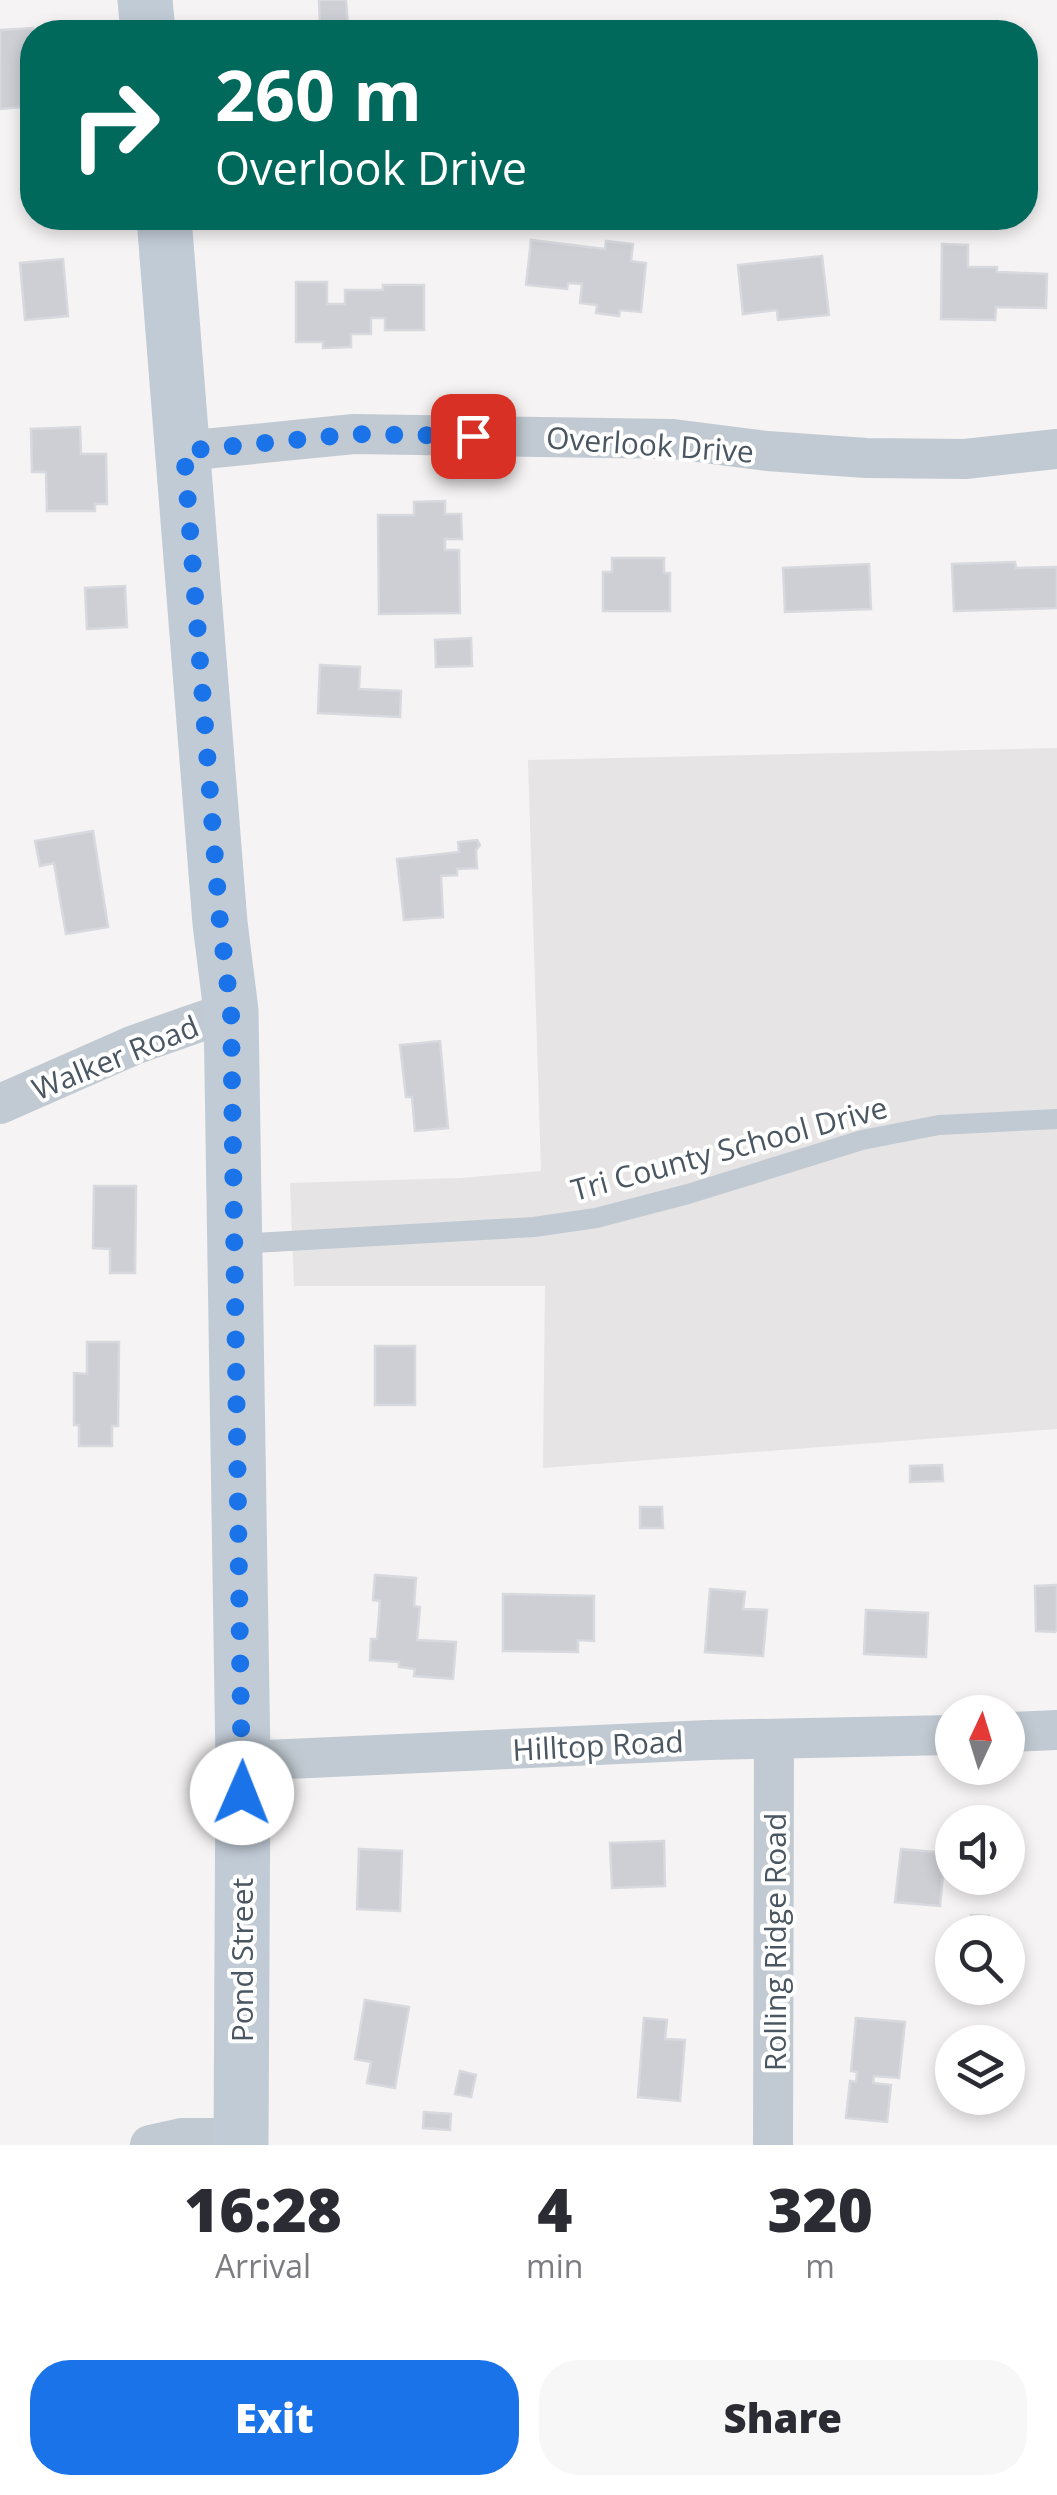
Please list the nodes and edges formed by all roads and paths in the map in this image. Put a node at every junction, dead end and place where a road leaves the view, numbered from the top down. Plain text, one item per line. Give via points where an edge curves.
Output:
1 (165, 230) edge
2 (1057, 449) edge
3 (184, 451) junction
4 (231, 1011) junction
5 (0, 1104) edge
6 (1057, 1118) edge
7 (236, 1244) junction
8 (1057, 1730) edge
9 (1025, 1731) edge
10 (935, 1735) edge
11 (774, 1739) junction
12 (243, 1761) junction
13 (240, 2141) edge
14 (150, 2145) edge
15 (773, 2145) edge

1 - 3 main road, Pond Street
2 - 3 street, Overlook Drive via 965,459 866,458 673,439 354,434
3 - 4 main road, Pond Street
4 - 5 street, Walker Road
4 - 7 main road, Pond Street
6 - 7 lane, Tri County School Drive via 939,1125 862,1140 596,1218
7 - 12 main road, Pond Street
8 - 9 street
10 - 11 street, Hilltop Road
11 - 12 street, Hilltop Road
11 - 15 street, Rolling Ridge Road
12 - 13 main road, Pond Street
13 - 14 street via 182,2138

